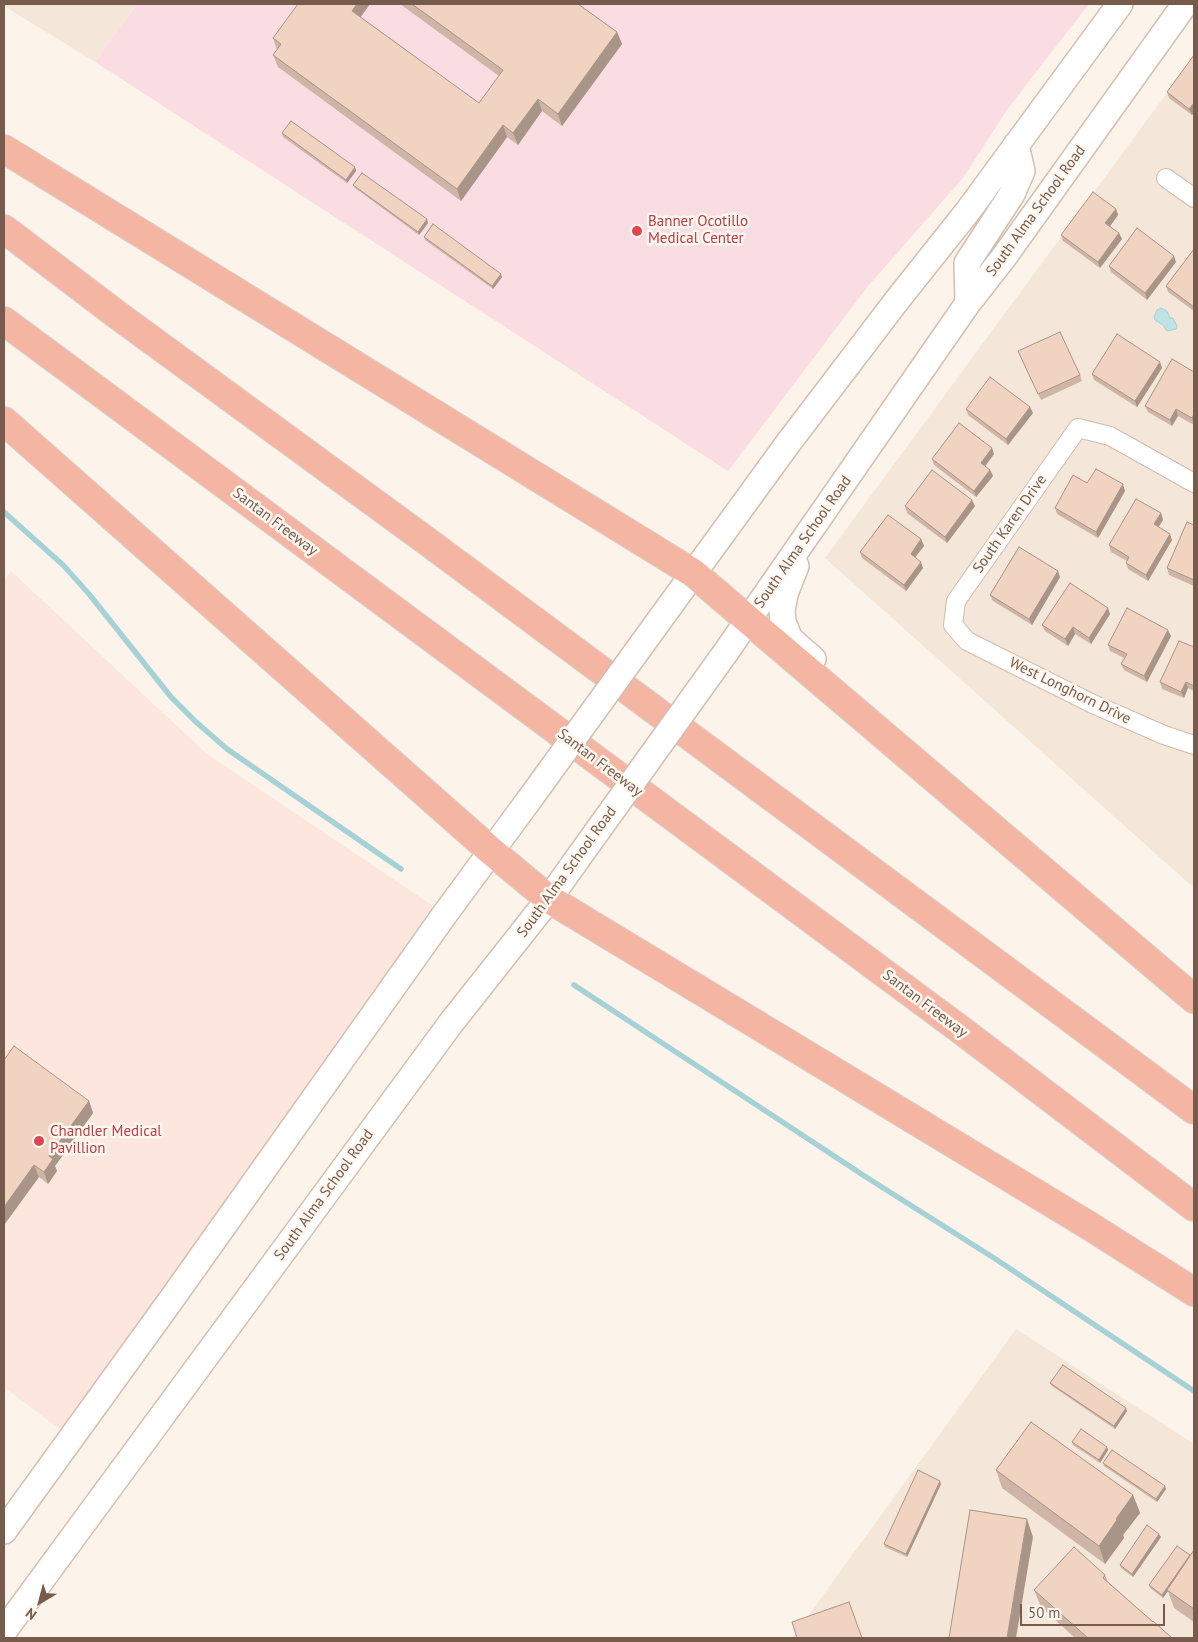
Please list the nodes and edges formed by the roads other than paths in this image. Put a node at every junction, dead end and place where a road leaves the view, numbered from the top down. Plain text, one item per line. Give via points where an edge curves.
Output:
1 (1120, 4) edge
2 (1186, 4) edge
3 (1016, 145) junction
4 (4, 149) edge
5 (1166, 178) dead end
6 (1194, 198) edge
7 (4, 229) edge
8 (968, 304) junction
9 (4, 321) edge
10 (4, 422) edge
11 (1194, 484) edge
12 (811, 531) junction
13 (693, 573) junction
14 (748, 620) junction
15 (953, 625) joint
16 (1194, 745) edge
17 (491, 851) junction
18 (1052, 878) junction
19 (549, 900) junction
20 (1194, 999) edge
21 (1194, 1110) edge
22 (1194, 1207) edge
23 (1194, 1292) edge
24 (4, 1531) edge
25 (4, 1631) edge

1 - 3 main road
2 - 8 main road, South Alma School Road
3 - 8 main road via 1022,171 1012,194 967,263
3 - 13 main road
4 - 13 highway
5 - 6 street
7 - 21 highway
8 - 12 main road, South Alma School Road
9 - 22 highway, Santan Freeway via 961,1030
10 - 17 highway
11 - 15 street, South Karen Drive via 1110,436 1078,428 956,602
12 - 14 main road, South Alma School Road
12 - 18 main road via 785,594 783,622 790,639 1017,834
13 - 14 highway
13 - 17 main road, bridge
14 - 18 highway
14 - 19 main road, South Alma School Road, bridge
15 - 16 street, West Longhorn Drive via 967,641 1093,704 1164,736
17 - 19 highway
17 - 24 main road
18 - 20 highway
19 - 23 highway
19 - 25 main road, South Alma School Road via 451,1023

